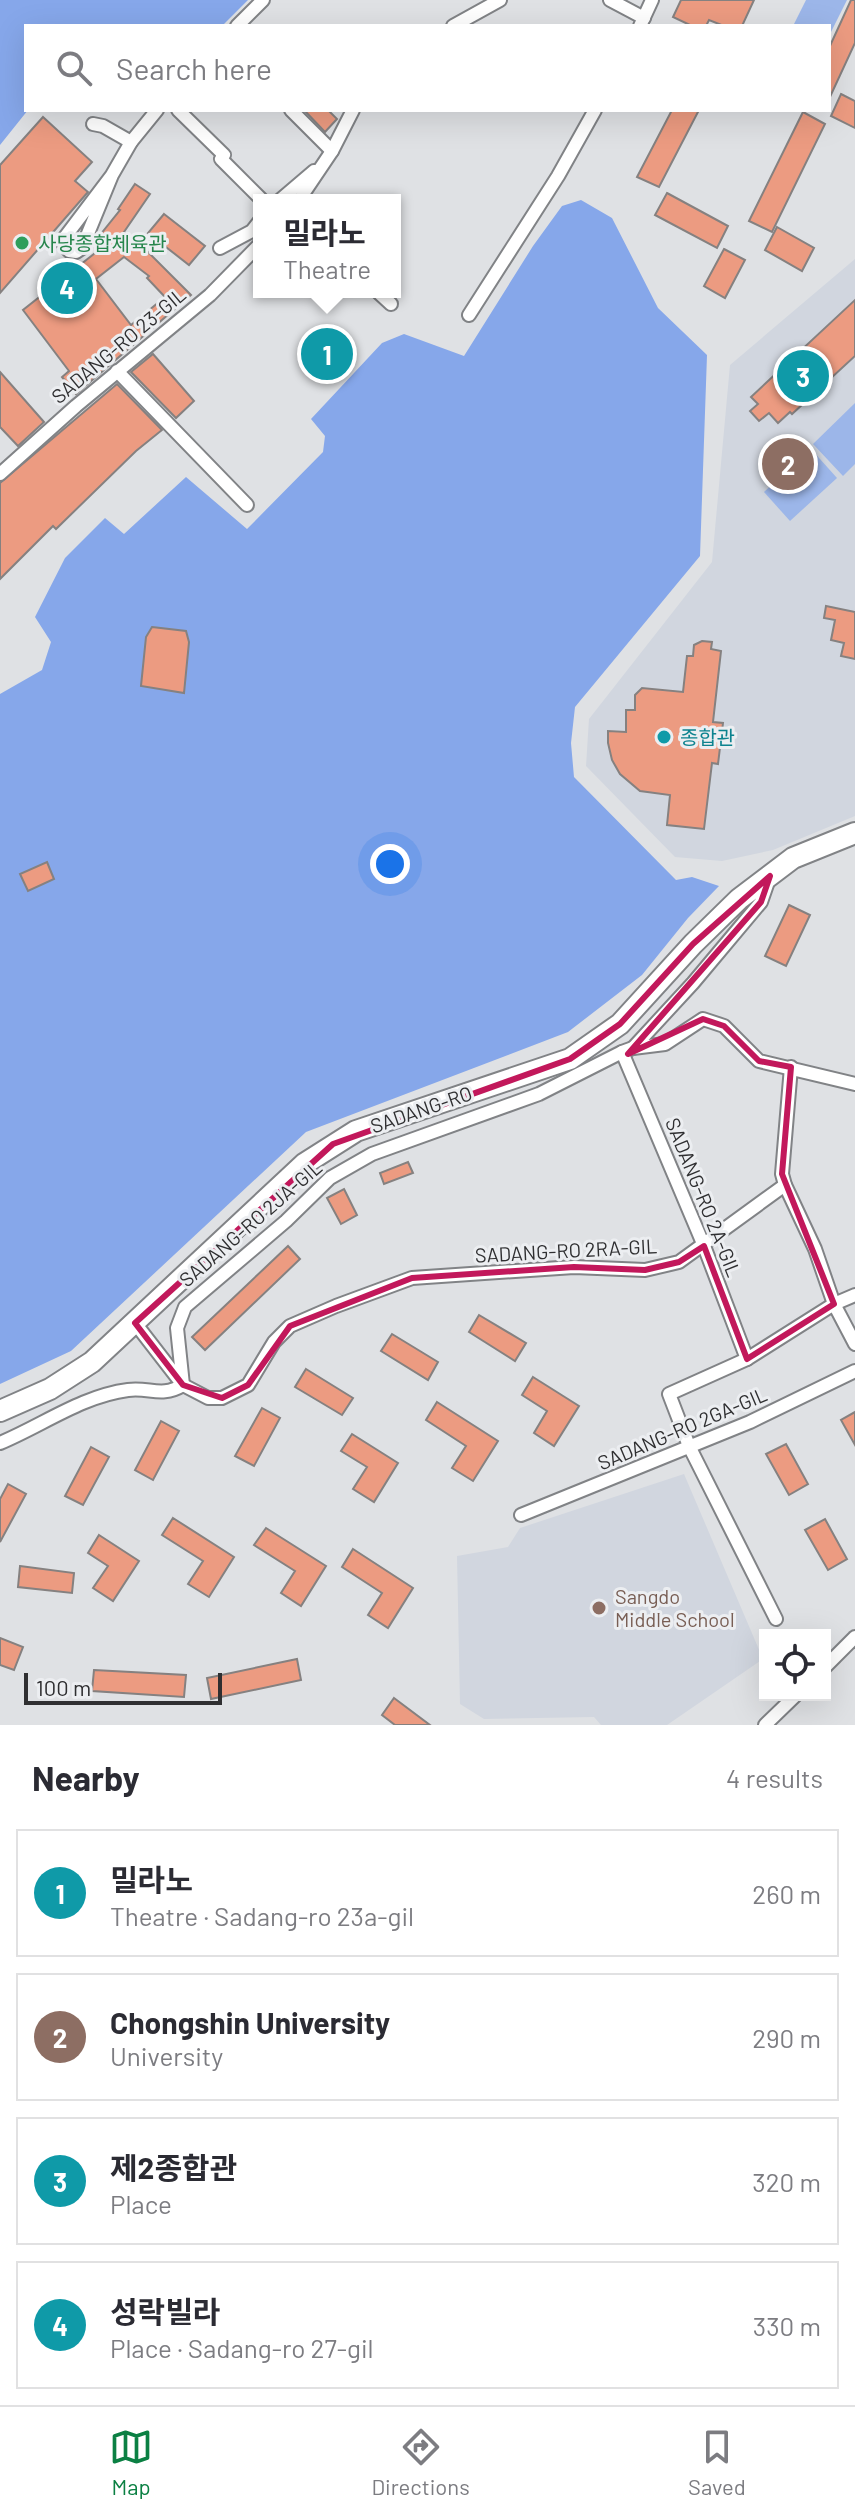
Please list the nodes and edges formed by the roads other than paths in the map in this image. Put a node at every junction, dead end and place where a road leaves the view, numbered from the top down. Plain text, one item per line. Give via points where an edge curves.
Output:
1 (263, 0) edge
2 (500, 0) edge
3 (610, 0) edge
4 (652, 0) edge
5 (642, 22) edge
6 (239, 24) edge
7 (457, 24) edge
8 (155, 112) edge
9 (180, 112) edge
10 (293, 112) edge
11 (352, 112) edge
12 (594, 112) edge
13 (93, 124) dead end
14 (131, 142) junction
15 (332, 151) junction
16 (324, 162) junction
17 (112, 175) junction
18 (256, 194) edge
19 (287, 194) edge
20 (303, 194) edge
21 (253, 230) edge
22 (220, 248) dead end
23 (253, 251) edge
24 (384, 298) edge
25 (391, 304) dead end
26 (469, 315) dead end
27 (117, 371) junction
28 (0, 474) edge
29 (247, 505) dead end
30 (855, 833) edge
31 (770, 876) junction
32 (628, 1050) junction
33 (791, 1067) junction
34 (855, 1084) edge
35 (785, 1185) junction
36 (704, 1246) junction
37 (855, 1295) edge
38 (834, 1304) junction
39 (135, 1323) junction
40 (855, 1344) edge
41 (747, 1359) junction
42 (855, 1371) edge
43 (183, 1385) junction
44 (0, 1411) edge
45 (0, 1443) edge
46 (689, 1446) junction
47 (521, 1515) dead end
48 (776, 1619) dead end
49 (855, 1637) edge
50 (831, 1661) edge
51 (790, 1701) edge
52 (765, 1725) edge

1 - 6 street
2 - 7 street
3 - 5 street
4 - 5 street
8 - 14 street
9 - 18 street
10 - 15 street
11 - 15 street
12 - 26 street
13 - 14 street
14 - 17 street
15 - 16 street
16 - 19 street
16 - 20 street
17 - 17 street via 65,237 69,251 82,248
21 - 22 street
23 - 27 street, SADANG-RO 23-GIL via 210,295
24 - 25 street
27 - 28 street, SADANG-RO 23-GIL
27 - 29 street
30 - 31 main road, SADANG-RO via 793,858
31 - 32 street via 761,902
31 - 39 main road, SADANG-RO via 693,944 620,1024 570,1059 356,1131 333,1144 304,1164
32 - 33 street, SADANG-RO 2JA-GIL via 665,1044 703,1019 724,1026 759,1061
32 - 36 street, SADANG-RO 2A-GIL
32 - 43 street, SADANG-RO 2JA-GIL via 539,1094 372,1154 330,1178 185,1307 177,1328
33 - 34 street, SADANG-RO 2JA-GIL
33 - 35 street
35 - 36 street, SADANG-RO 2RA-GIL
35 - 38 street
36 - 41 street, SADANG-RO 2A-GIL
36 - 43 street, SADANG-RO 2RA-GIL via 679,1262 645,1270 574,1267 412,1278 290,1326 248,1385 238,1391 208,1398
37 - 38 street
38 - 40 street
38 - 41 street
39 - 43 street
39 - 44 main road, SADANG-RO via 92,1362 50,1389
41 - 46 street via 669,1394
42 - 46 street, SADANG-RO 2GA-GIL
43 - 45 street via 165,1393 133,1389 101,1394
46 - 47 street, SADANG-RO 2GA-GIL
46 - 48 street
49 - 50 street
51 - 52 street

